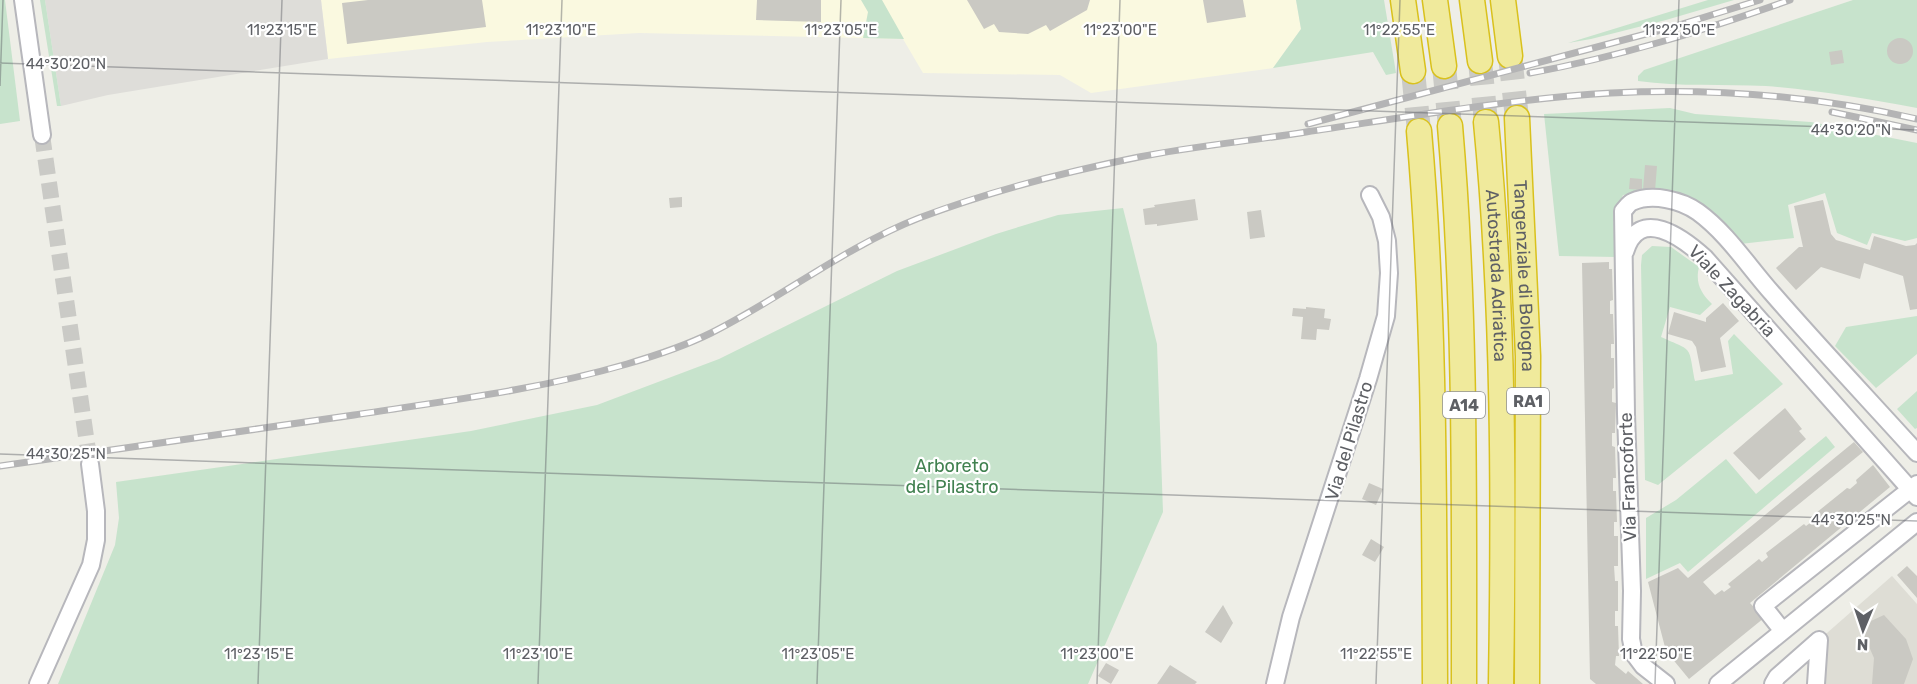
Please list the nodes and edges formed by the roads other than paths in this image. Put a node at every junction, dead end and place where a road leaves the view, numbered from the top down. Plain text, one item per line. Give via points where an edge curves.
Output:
1 (23, 0) edge
2 (1404, 0) edge
3 (1436, 0) edge
4 (1472, 0) edge
5 (1505, 0) edge
6 (1510, 50) tunnel mouth
7 (1480, 61) tunnel mouth
8 (1444, 66) tunnel mouth
9 (1413, 71) tunnel mouth
10 (1517, 118) tunnel mouth
11 (1486, 122) tunnel mouth
12 (1450, 126) tunnel mouth
13 (1419, 131) tunnel mouth
14 (42, 135) tunnel mouth
15 (1370, 195) dead end
16 (1624, 256) junction
17 (1917, 453) edge
18 (90, 465) tunnel mouth
19 (1915, 491) edge
20 (1917, 522) edge
21 (1435, 609) junction
22 (1782, 630) junction
23 (38, 684) edge
24 (1275, 684) edge
25 (1428, 684) edge
26 (1435, 684) edge
27 (1464, 684) edge
28 (1501, 684) edge
29 (1527, 684) edge
30 (1666, 684) edge
31 (1718, 684) edge
32 (1773, 684) edge
33 (1816, 684) edge

1 - 14 street
2 - 9 highway
3 - 8 highway
4 - 7 highway
5 - 6 highway
10 - 29 highway, Tangenziale di Bologna / RA1 via 1528,356
11 - 28 highway, Autostrada Adriatica / A14 via 1501,354
12 - 27 highway, Autostrada Adriatica / A14 via 1463,354
13 - 21 highway via 1431,350
15 - 24 street, Via del Pilastro via 1387,241 1386,315 1291,617
16 - 17 street, Viale Zagabria via 1623,211 1631,202 1663,198 1699,212
16 - 19 street, Viale Zagabria via 1635,233 1646,228 1668,231 1686,241
16 - 30 street, Via Francoforte via 1631,639 1634,654 1643,666
18 - 23 street via 96,520 91,565
19 - 22 street via 1763,606
20 - 22 street
21 - 25 highway
21 - 26 highway
22 - 31 street
32 - 33 street via 1819,640

